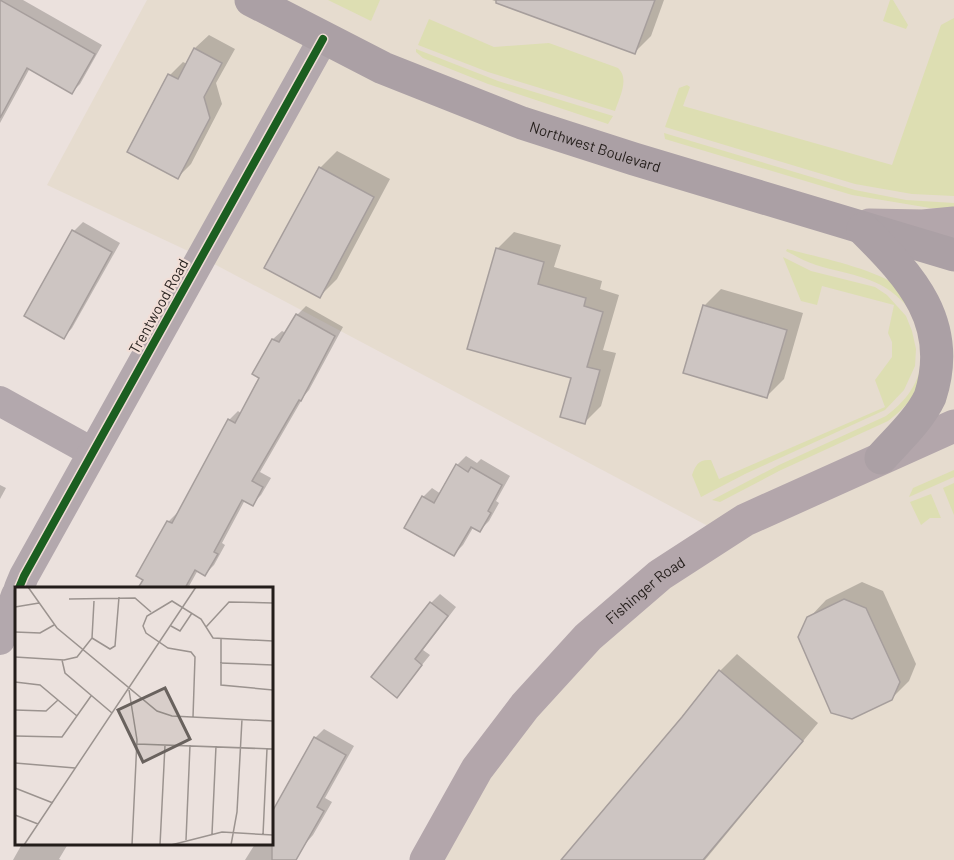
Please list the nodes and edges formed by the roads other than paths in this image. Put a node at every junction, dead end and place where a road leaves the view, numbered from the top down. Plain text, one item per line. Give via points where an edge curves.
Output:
1 (251, 0) edge
2 (323, 39) junction
3 (954, 223) edge
4 (859, 225) junction
5 (954, 255) edge
6 (0, 401) edge
7 (954, 426) edge
8 (92, 452) junction
9 (881, 458) junction
10 (20, 587) edge
11 (15, 598) edge
12 (0, 640) edge
13 (426, 860) edge

1 - 2 main road, Northwest Boulevard
2 - 4 main road, Northwest Boulevard via 383,68 522,123
2 - 8 street, Trentwood Road
3 - 4 main road
4 - 5 main road, Northwest Boulevard
4 - 9 main road via 896,261 923,296 935,316 943,351 929,398
6 - 8 street
7 - 9 main road, Fishinger Road
8 - 10 street, Trentwood Road
9 - 13 main road, Fishinger Road via 745,520 660,575 588,637 525,706 477,769
11 - 12 street

